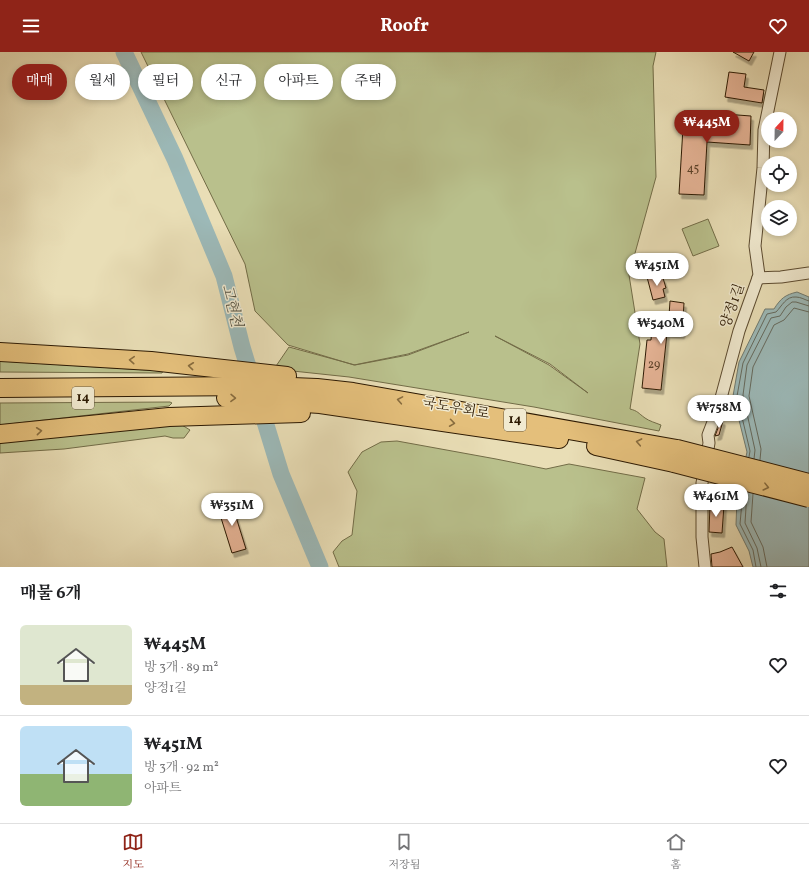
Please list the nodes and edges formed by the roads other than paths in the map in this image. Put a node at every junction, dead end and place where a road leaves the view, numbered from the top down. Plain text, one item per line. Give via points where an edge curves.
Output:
1 (780, 52) edge
2 (809, 273) edge
3 (758, 278) junction
4 (0, 352) edge
5 (0, 388) edge
6 (165, 392) junction
7 (353, 392) junction
8 (0, 399) edge
9 (358, 410) junction
10 (0, 434) edge
11 (675, 456) junction
12 (809, 483) edge
13 (809, 498) edge
14 (705, 567) edge

1 - 3 street, 양정1길 via 764,130 755,246
2 - 3 street
3 - 14 street, 양정1길 via 739,331 718,409 708,435 702,483
7 -> 4 highway via 309,378 170,364
5 - 6 highway, 14
6 - 7 highway, 14 via 268,386
6 - 8 highway, 14
6 -> 9 highway, 14 via 320,404
11 -> 7 highway, 국도우회로 / 14 via 557,427
10 -> 9 highway via 169,417
9 -> 11 highway, 국도우회로 / 14
11 - 12 highway, 14, bridge
11 -> 13 highway, 14, bridge

